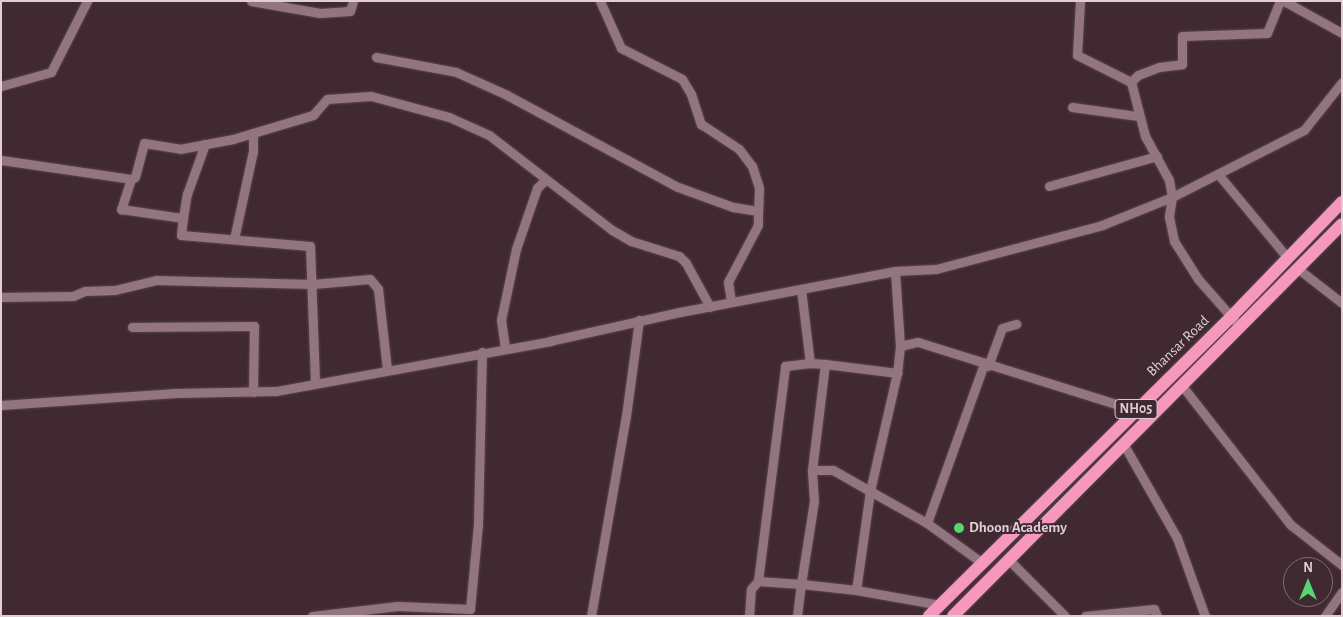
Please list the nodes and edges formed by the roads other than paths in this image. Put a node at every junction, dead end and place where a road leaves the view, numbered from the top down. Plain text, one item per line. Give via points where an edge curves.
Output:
1 (87, 1) edge
2 (251, 1) edge
3 (353, 1) edge
4 (600, 1) edge
5 (1080, 1) edge
6 (1280, 1) edge
7 (1284, 1) edge
8 (1296, 1) edge
9 (1310, 14) junction
10 (1342, 33) edge
11 (376, 57) dead end
12 (1131, 82) junction
13 (1342, 82) edge
14 (1, 86) edge
15 (1072, 106) dead end
16 (1138, 116) junction
17 (252, 133) junction
18 (205, 144) junction
19 (1157, 156) junction
20 (1, 160) edge
21 (1218, 174) junction
22 (131, 179) junction
23 (545, 180) junction
24 (1049, 186) dead end
25 (1172, 197) junction
26 (1342, 202) edge
27 (757, 211) junction
28 (183, 218) junction
29 (1342, 224) edge
30 (234, 239) junction
31 (1287, 257) junction
32 (1297, 268) junction
33 (895, 271) junction
34 (313, 284) junction
35 (801, 289) junction
36 (1, 297) edge
37 (731, 302) junction
38 (1342, 303) edge
39 (710, 307) junction
40 (1231, 317) junction
41 (639, 320) junction
42 (1016, 324) dead end
43 (132, 327) dead end
44 (1242, 327) junction
45 (900, 346) junction
46 (505, 348) junction
47 (482, 352) junction
48 (810, 364) junction
49 (825, 364) junction
50 (986, 365) junction
51 (387, 369) junction
52 (897, 373) junction
53 (315, 382) junction
54 (1183, 387) junction
55 (253, 392) junction
56 (1, 405) edge
57 (1135, 410) junction
58 (1124, 445) junction
59 (812, 470) junction
60 (870, 490) junction
61 (928, 523) junction
62 (1009, 560) junction
63 (981, 562) junction
64 (1342, 565) edge
65 (758, 581) junction
66 (801, 584) junction
67 (856, 590) junction
68 (1342, 592) edge
69 (940, 605) junction
70 (419, 611) edge
71 (360, 612) edge
72 (470, 612) edge
73 (312, 616) edge
74 (591, 616) edge
75 (749, 616) edge
76 (797, 616) edge
77 (929, 616) edge
78 (953, 616) edge
79 (1065, 616) edge
80 (1085, 616) edge
81 (1157, 616) edge
82 (1206, 616) edge
83 (1325, 616) edge

1 - 14 street via 51,72
2 - 3 street via 320,13 350,11
4 - 27 street via 621,48 682,79 702,124 726,138 747,160 759,188
5 - 12 street via 1077,55
6 - 12 street via 1267,32 1182,36 1182,64 1159,67 1138,75
7 - 9 street
8 - 9 street
9 - 10 street
11 - 27 street via 456,72 505,94 678,187 733,207
12 - 16 street
13 - 21 street via 1304,130
15 - 16 street
16 - 19 street
17 - 18 street
17 - 23 street via 313,116 327,99 371,96 449,117 489,134 519,155
17 - 30 street via 253,151 235,221
18 - 22 street via 180,149 144,143 135,176
18 - 28 street via 187,194
19 - 24 street
19 - 25 street via 1170,180
20 - 22 street
21 - 25 street
21 - 31 street
22 - 28 street via 121,208
23 - 39 street via 625,238 679,256
23 - 46 street via 537,188 516,249 501,320
25 - 33 street via 1102,224 936,269
25 - 40 street via 1169,217 1174,241 1198,279
26 - 31 highway, Bhansar Road / NH05
27 - 37 street via 758,225 728,282
28 - 30 street via 181,235
29 - 32 highway, Bhansar Road / NH05
30 - 34 street via 310,246
31 - 40 highway, Bhansar Road / NH05
32 - 38 street
32 - 44 highway, Bhansar Road / NH05
33 - 35 street
33 - 45 street
34 - 36 street via 156,280 115,290 85,291 73,296
34 - 51 street via 375,281
34 - 53 street
35 - 37 street
35 - 48 street
37 - 39 street
39 - 41 street
40 - 44 street
40 - 57 highway, Bhansar Road / NH05
41 - 46 street via 550,342
41 - 74 street via 626,416
42 - 50 street via 1002,328
43 - 55 street via 254,326
44 - 54 highway, Bhansar Road / NH05
45 - 50 street via 918,342
45 - 52 street
46 - 47 street
47 - 51 street
47 - 72 street via 478,525
48 - 49 street
48 - 65 street via 785,366
49 - 52 street
49 - 59 street
50 - 57 street
50 - 61 street
51 - 53 street via 342,381
52 - 60 street
53 - 55 street via 276,391
54 - 58 highway, Bhansar Road / NH05
54 - 64 street via 1291,525
55 - 56 street via 176,393
57 - 63 highway, Bhansar Road / NH05
58 - 62 highway, Bhansar Road / NH05
58 - 82 street via 1177,538
59 - 60 street via 833,470
59 - 66 street via 814,501
60 - 61 street
60 - 67 street
61 - 63 street
62 - 78 highway, Bhansar Road / NH05
62 - 79 street
63 - 69 highway, Bhansar Road / NH05
65 - 66 street
65 - 75 street via 751,590
66 - 67 street
66 - 76 street
67 - 69 street
68 - 83 street
69 - 77 highway, Bhansar Road / NH05
70 - 71 street
70 - 72 street
71 - 73 street
80 - 81 street via 1154,609

